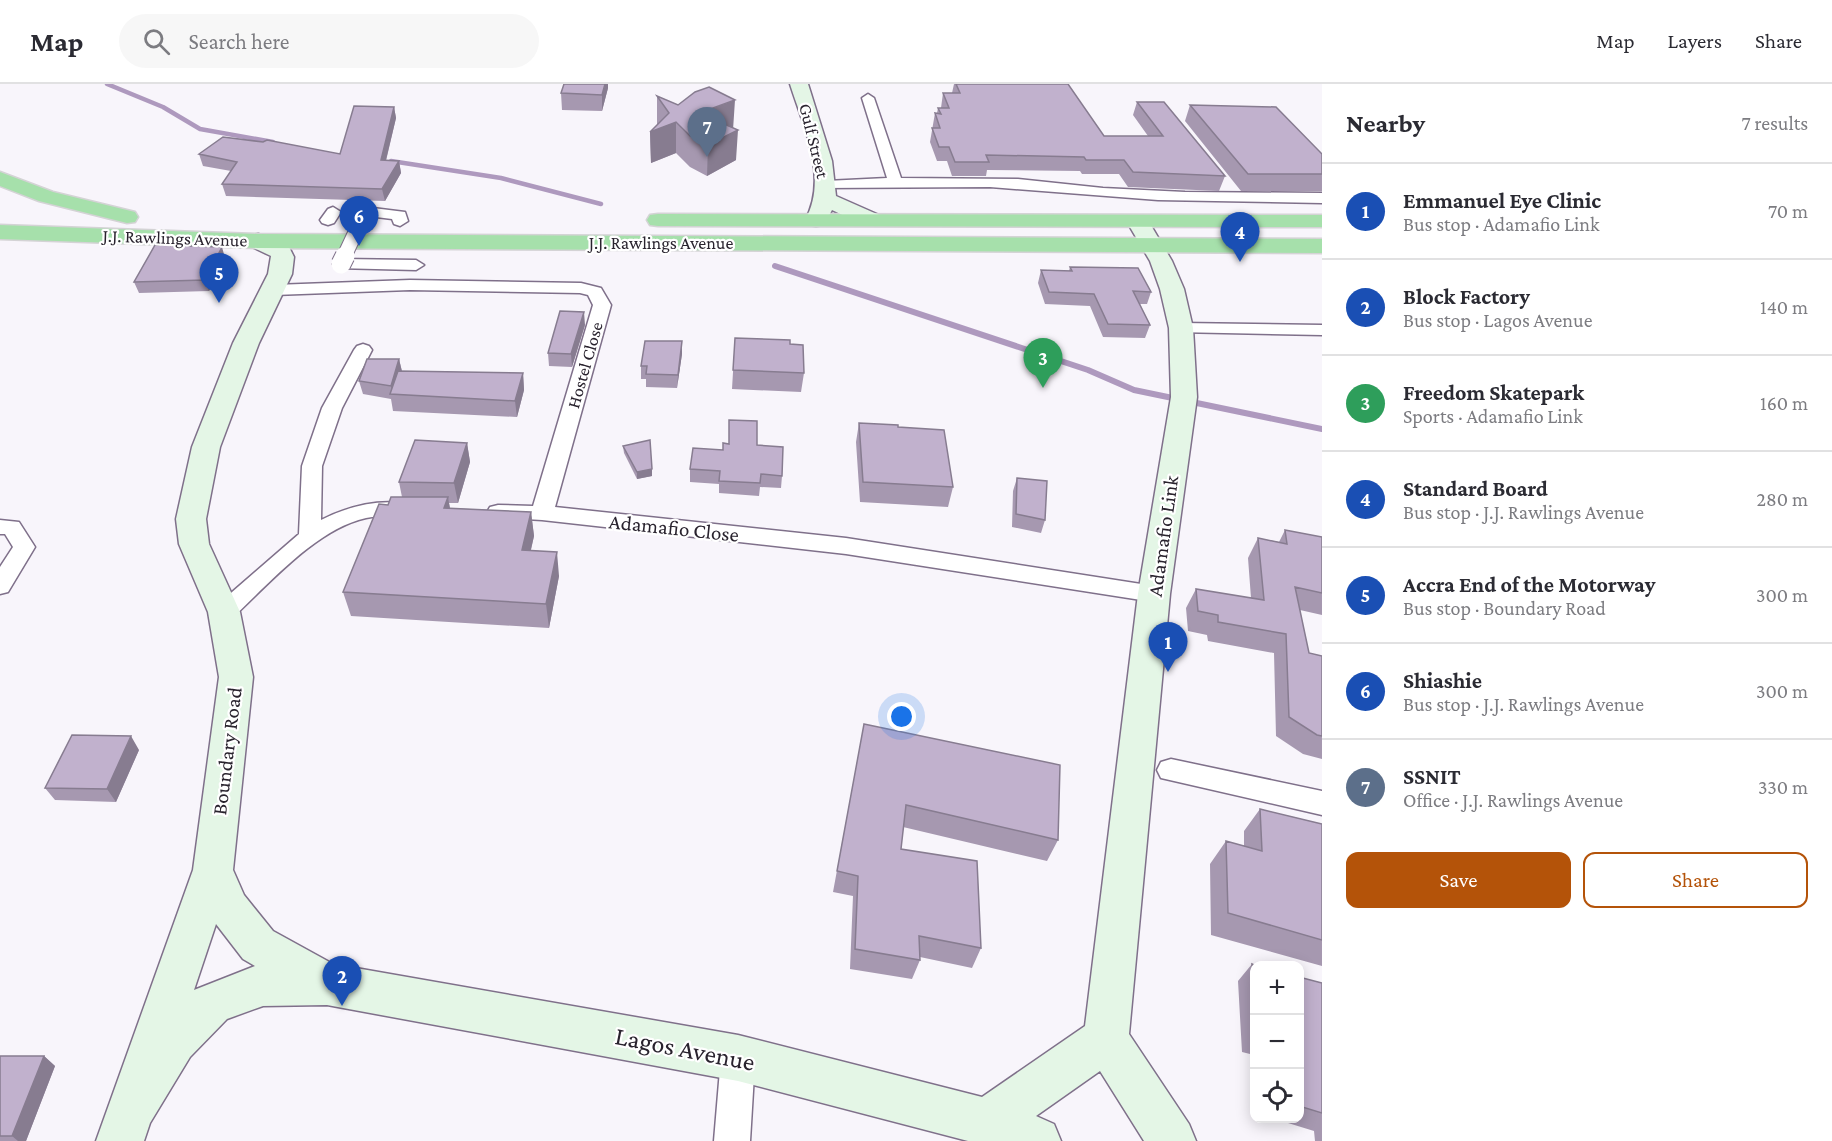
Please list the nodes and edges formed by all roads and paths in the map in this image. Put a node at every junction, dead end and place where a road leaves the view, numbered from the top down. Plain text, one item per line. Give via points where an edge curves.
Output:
1 (799, 84) edge
2 (868, 98) dead end
3 (0, 178) edge
4 (1221, 180) edge
5 (895, 182) junction
6 (825, 192) junction
7 (1236, 198) junction
8 (1322, 198) edge
9 (0, 214) edge
10 (127, 216) junction
11 (189, 218) dead end
12 (305, 220) dead end
13 (638, 220) dead end
14 (816, 220) junction
15 (871, 220) junction
16 (400, 221) junction
17 (1322, 221) edge
18 (1138, 222) junction
19 (422, 231) junction
20 (0, 232) edge
21 (258, 241) junction
22 (1322, 246) edge
23 (1154, 247) junction
24 (416, 265) junction
25 (410, 285) junction
26 (274, 290) junction
27 (1181, 328) junction
28 (1322, 330) edge
29 (363, 350) dead end
30 (435, 512) edge
31 (483, 512) edge
32 (542, 513) junction
33 (6, 527) edge
34 (310, 537) junction
35 (0, 586) edge
36 (1154, 594) junction
37 (224, 612) junction
38 (1171, 770) dead end
39 (1322, 803) edge
40 (213, 870) junction
41 (327, 984) junction
42 (1106, 1039) junction
43 (738, 1058) junction
44 (987, 1122) junction
45 (127, 1124) edge
46 (732, 1141) edge
47 (1037, 1141) edge
48 (1172, 1141) edge

1 - 6 street, Gulf Street
2 - 5 street
3 - 10 highway via 40,196
4 - 7 street
5 - 6 street
5 - 7 street via 1047,185 1104,192
6 - 14 street, Gulf Street
6 - 15 street, Gulf Street
7 - 8 street
9 - 10 highway, J.J. Rawlings Avenue
10 - 11 highway, J.J. Rawlings Avenue
12 - 16 highway, J.J. Rawlings Avenue via 330,216
13 - 14 highway, J.J. Rawlings Avenue
14 - 15 highway, J.J. Rawlings Avenue
15 - 18 highway, J.J. Rawlings Avenue
16 - 19 highway, J.J. Rawlings Avenue
16 - 24 street, bridge via 400,215 365,212 341,264
17 - 18 highway, J.J. Rawlings Avenue
18 - 23 street, Adamafio Link
19 - 21 highway, J.J. Rawlings Avenue
19 - 23 highway, J.J. Rawlings Avenue
19 - 24 street
20 - 21 highway, J.J. Rawlings Avenue
21 - 26 street, Boundary Road via 281,252 283,257
22 - 23 highway, J.J. Rawlings Avenue
23 - 27 street, Adamafio Link via 1172,290
24 - 25 street
25 - 26 street
25 - 32 street, Hostel Close via 581,288 595,292 602,305
26 - 37 street, Boundary Road via 246,343 206,447 190,519 194,544
27 - 28 street
27 - 36 street, Adamafio Link via 1182,406
29 - 34 street via 332,408 312,466
30 - 34 street via 364,511
31 - 32 street, Adamafio Close
32 - 36 street, Adamafio Close via 846,546
33 - 35 street via 24,548
34 - 37 street
36 - 42 street, Adamafio Link
37 - 40 street, Boundary Road via 236,677
38 - 39 street
40 - 41 street, Lagos Avenue via 228,907 258,945
40 - 45 street, Boundary Road
41 - 43 street, Lagos Avenue
41 - 45 street, Lagos Avenue via 263,985 212,1003 174,1041
42 - 44 street
42 - 48 street
43 - 44 street, Lagos Avenue
43 - 46 street
44 - 47 street, Lagos Avenue

